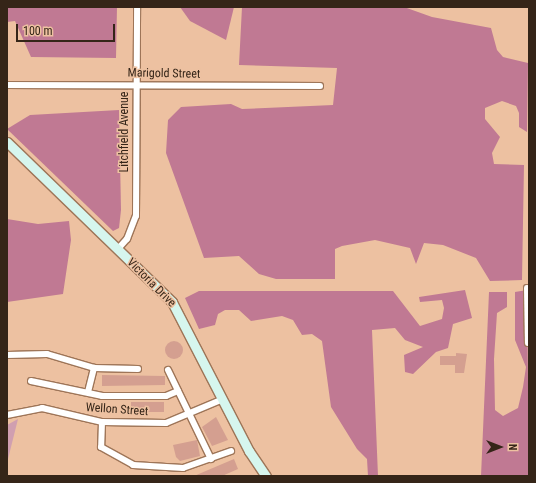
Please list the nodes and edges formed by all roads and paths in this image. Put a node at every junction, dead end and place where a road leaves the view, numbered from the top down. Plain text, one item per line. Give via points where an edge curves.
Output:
1 (137, 7) edge
2 (7, 85) edge
3 (136, 85) junction
4 (320, 86) dead end
5 (7, 142) edge
6 (117, 250) junction
7 (527, 288) dead end
8 (528, 343) dead end
9 (7, 355) edge
10 (94, 368) junction
11 (138, 369) dead end
12 (168, 370) dead end
13 (31, 381) dead end
14 (178, 391) junction
15 (88, 392) junction
16 (223, 399) junction
17 (190, 414) junction
18 (7, 415) edge
19 (102, 422) junction
20 (231, 451) dead end
21 (211, 459) junction
22 (266, 476) edge

1 - 3 street, Litchfield Avenue
2 - 3 street, Marigold Street
3 - 4 street, Marigold Street
3 - 6 street, Litchfield Avenue via 136,216 127,239
5 - 6 street, Victoria Drive
6 - 16 street, Victoria Drive via 176,308
7 - 8 street
9 - 10 street via 47,354
10 - 11 street
10 - 15 street
12 - 14 street
13 - 15 street
14 - 15 street via 166,396
14 - 17 street
16 - 17 street, Wellon Street
16 - 22 street, Victoria Drive
17 - 19 street, Wellon Street via 166,423
17 - 21 street
18 - 19 street, Wellon Street via 42,408
19 - 21 street via 101,447 133,465 183,468
20 - 21 street

